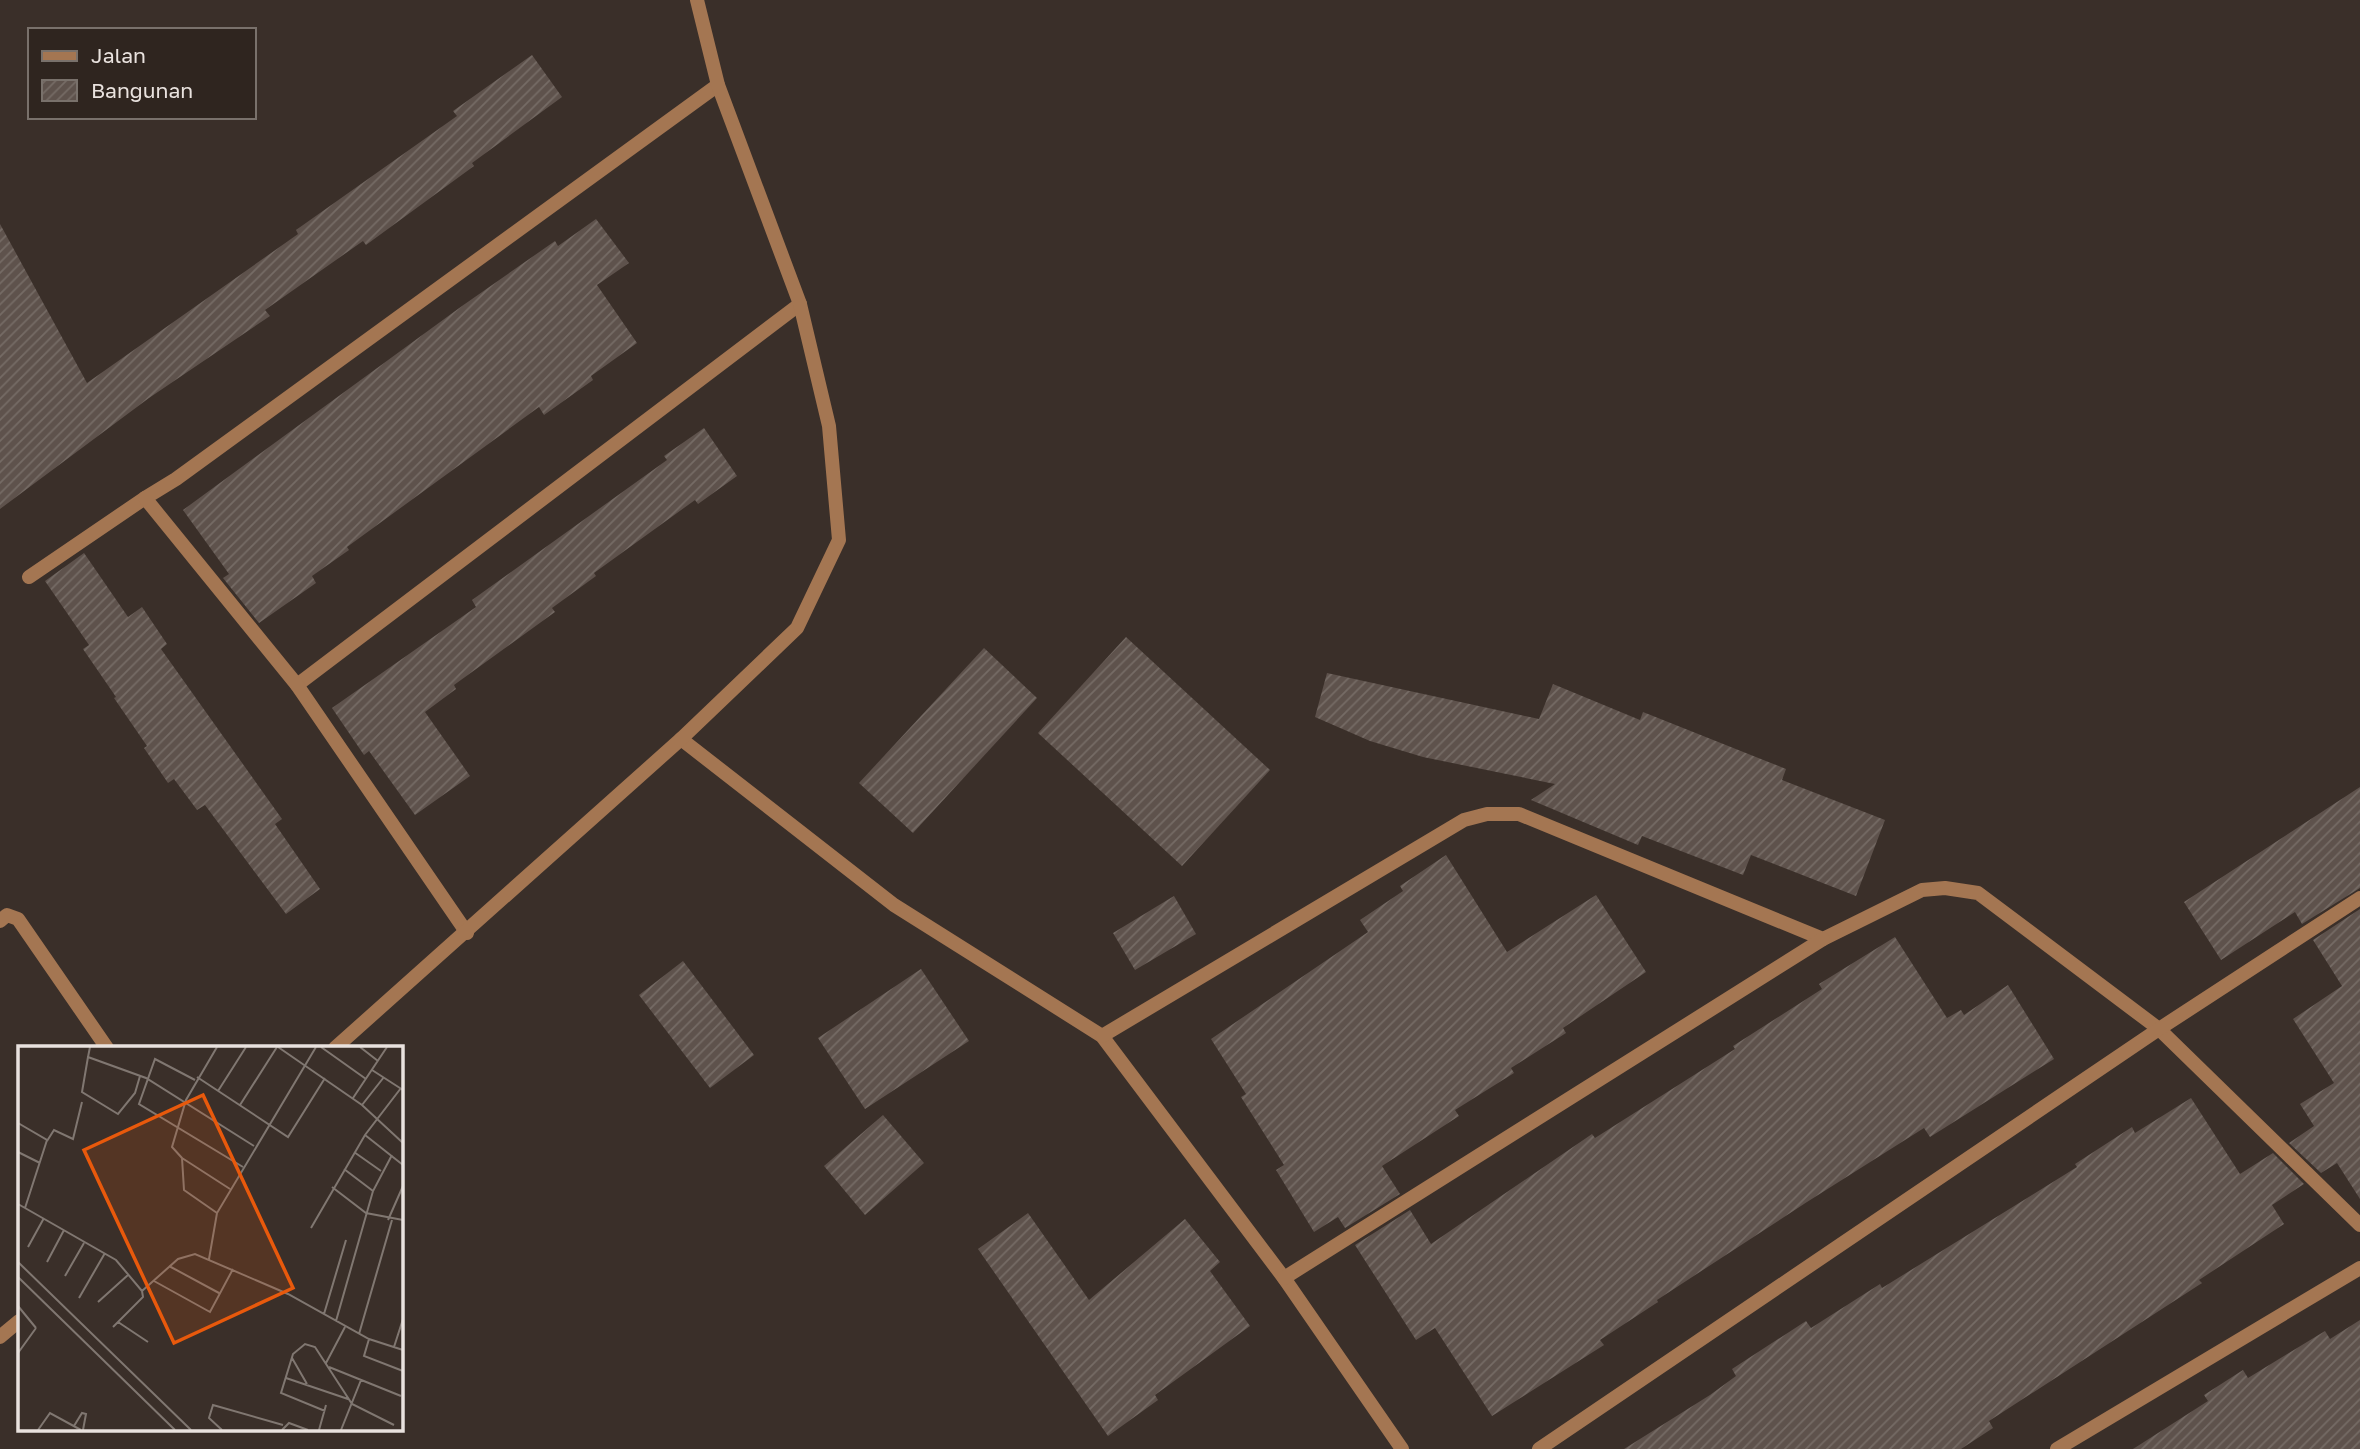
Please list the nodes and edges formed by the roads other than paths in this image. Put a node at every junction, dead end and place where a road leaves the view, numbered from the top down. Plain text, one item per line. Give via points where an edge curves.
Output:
1 (697, 0) edge
2 (718, 85) junction
3 (800, 304) junction
4 (145, 498) junction
5 (29, 577) dead end
6 (297, 685) junction
7 (681, 739) junction
8 (2360, 898) edge
9 (0, 921) edge
10 (467, 933) junction
11 (1823, 939) junction
12 (2159, 1029) junction
13 (1102, 1035) junction
14 (106, 1046) edge
15 (337, 1046) edge
16 (2360, 1225) edge
17 (2360, 1268) edge
18 (1284, 1278) junction
19 (18, 1322) edge
20 (0, 1337) edge
21 (1402, 1449) edge
22 (1539, 1449) edge
23 (2057, 1449) edge

1 - 2 street
2 - 3 street
2 - 4 street
3 - 6 street
3 - 7 street via 829,426 839,540 797,628
4 - 5 street
4 - 6 street
6 - 10 street
7 - 10 street
7 - 13 street via 894,905
8 - 12 street
9 - 14 street via 8,915 18,919
10 - 15 street
11 - 12 street via 1922,890 1978,893
11 - 13 street via 1518,814 1487,814 1464,820
11 - 18 street
12 - 16 street
12 - 22 street
13 - 18 street
17 - 23 street
18 - 21 street
19 - 20 street

